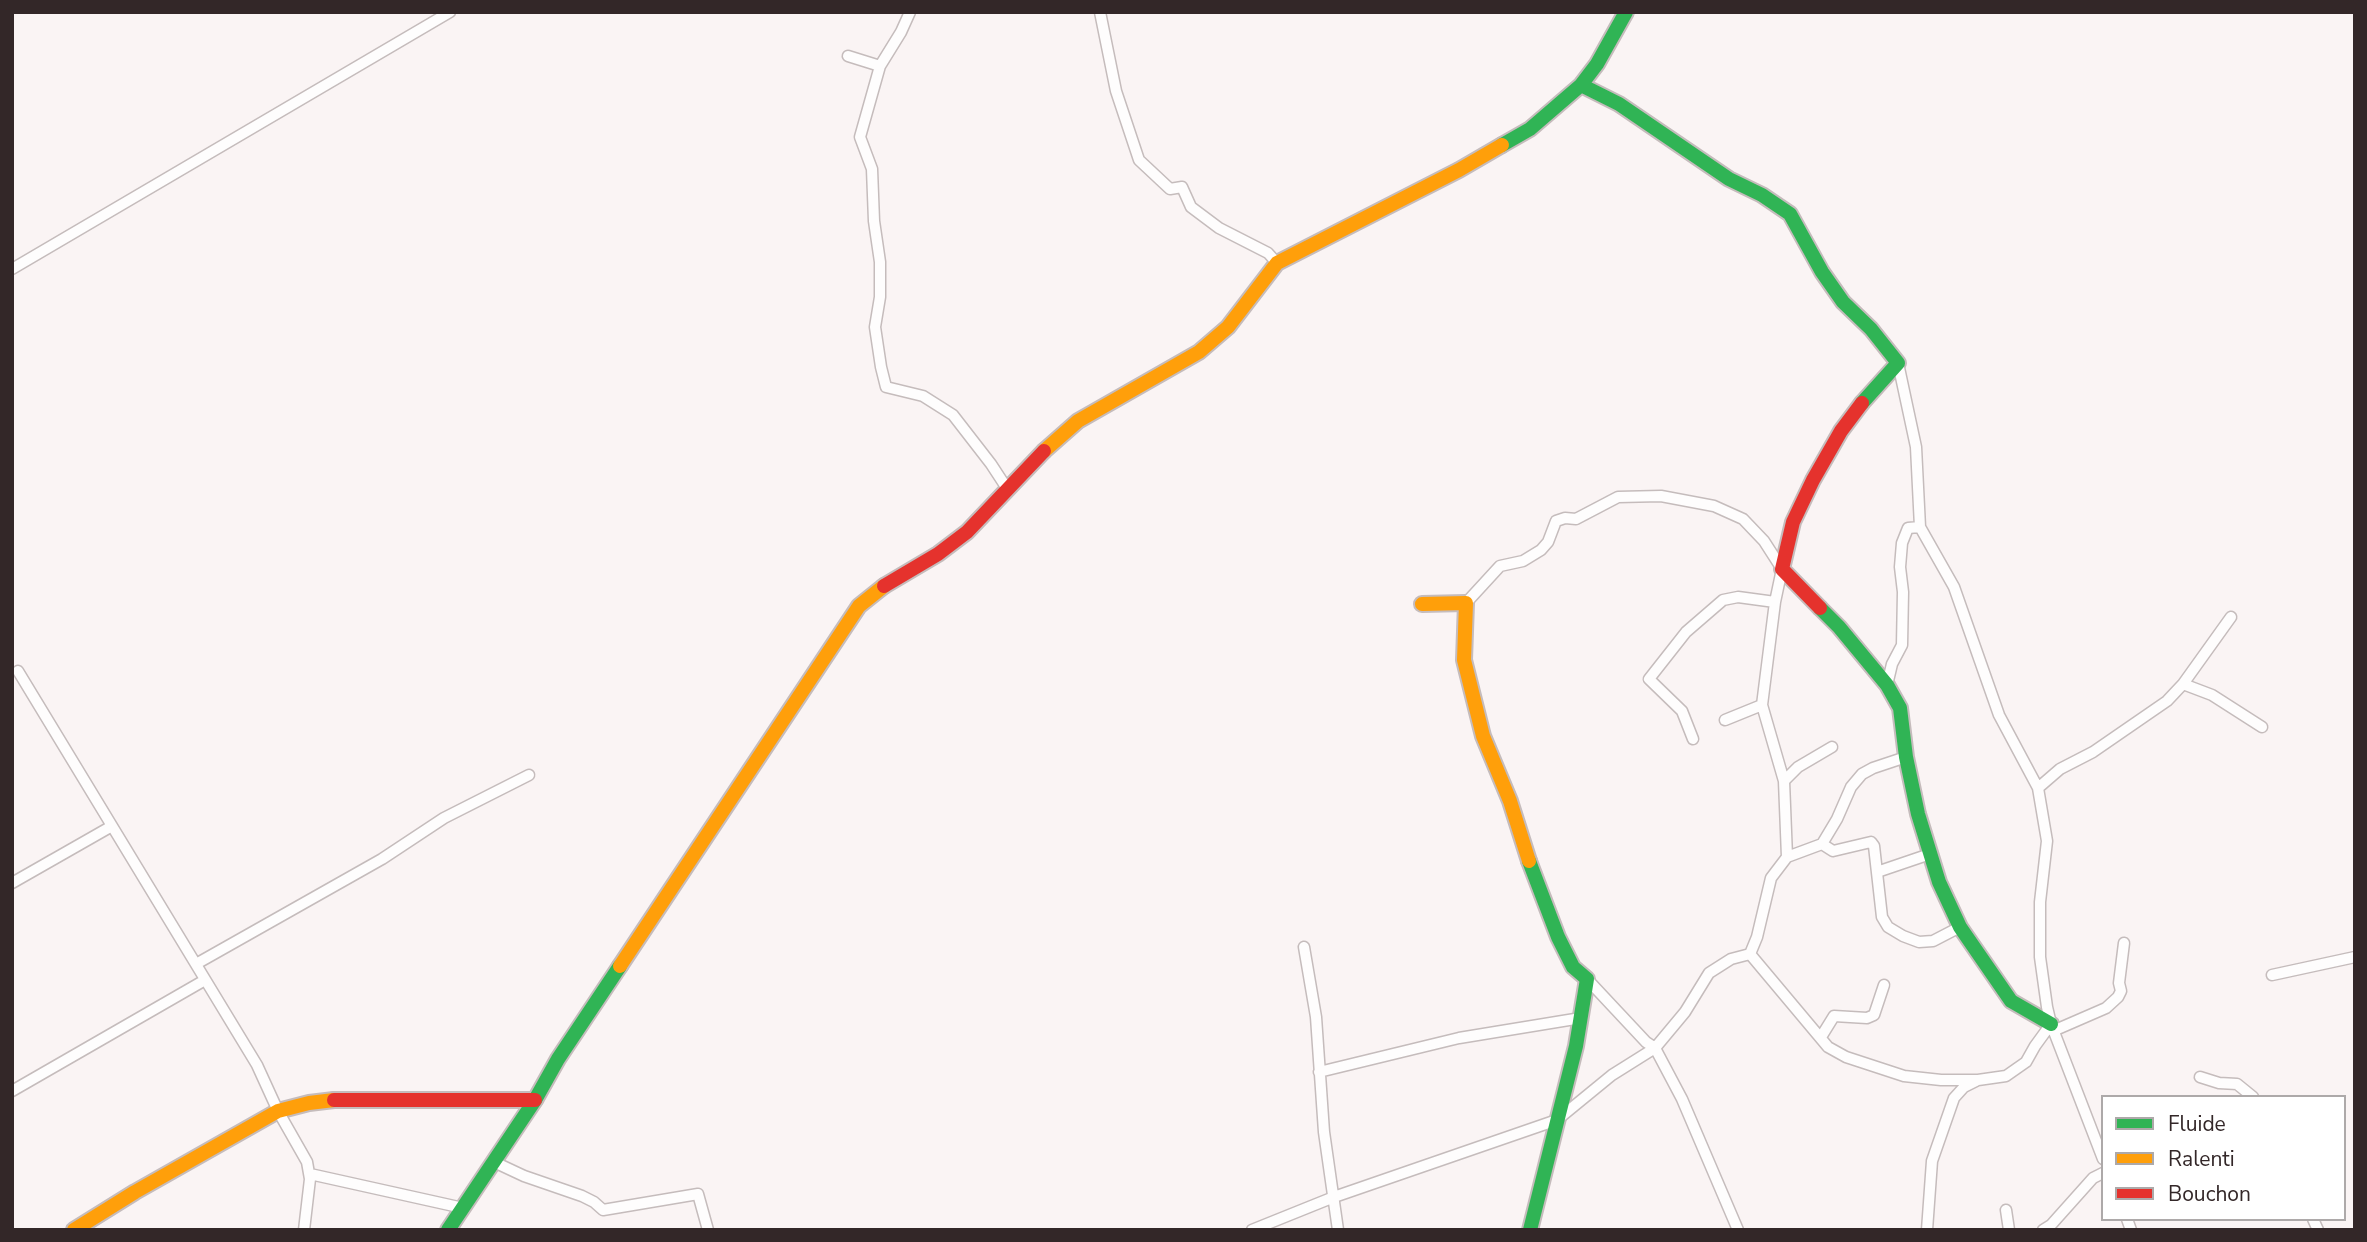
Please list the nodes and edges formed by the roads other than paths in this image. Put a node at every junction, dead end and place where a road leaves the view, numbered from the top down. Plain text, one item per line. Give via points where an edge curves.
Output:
1 (450, 12) edge
2 (910, 12) edge
3 (1100, 12) edge
4 (1626, 12) edge
5 (848, 56) dead end
6 (880, 66) junction
7 (1581, 85) junction
8 (1272, 258) junction
9 (12, 269) edge
10 (1898, 363) junction
11 (1008, 490) junction
12 (1920, 527) junction
13 (1782, 569) junction
14 (1774, 601) junction
15 (1465, 603) junction
16 (1422, 604) dead end
17 (2231, 617) dead end
18 (18, 671) dead end
19 (2183, 684) junction
20 (1887, 685) junction
21 (1762, 705) junction
22 (1725, 720) dead end
23 (2262, 727) dead end
24 (1693, 739) dead end
25 (1832, 747) dead end
26 (1906, 757) junction
27 (529, 775) dead end
28 (1784, 780) junction
29 (2038, 788) junction
30 (112, 826) junction
31 (1822, 844) junction
32 (1930, 854) junction
33 (1787, 857) junction
34 (1877, 872) junction
35 (12, 883) edge
36 (1960, 927) junction
37 (2124, 943) dead end
38 (1304, 947) dead end
39 (1750, 954) junction
40 (2355, 957) edge
41 (195, 964) junction
42 (2272, 975) dead end
43 (1587, 979) junction
44 (205, 980) junction
45 (1884, 985) dead end
46 (1581, 1018) junction
47 (2052, 1028) junction
48 (1821, 1037) junction
49 (1655, 1048) junction
50 (1319, 1072) junction
51 (2200, 1077) dead end
52 (1978, 1080) junction
53 (12, 1091) edge
54 (2251, 1095) edge
55 (535, 1100) junction
56 (278, 1111) junction
57 (1557, 1120) junction
58 (2101, 1154) edge
59 (492, 1161) junction
60 (310, 1174) junction
61 (2101, 1174) edge
62 (1334, 1198) junction
63 (463, 1208) junction
64 (2006, 1210) dead end
65 (74, 1230) edge
66 (304, 1230) edge
67 (448, 1230) edge
68 (708, 1230) edge
69 (1252, 1230) edge
70 (1338, 1230) edge
71 (1530, 1230) edge
72 (1738, 1230) edge
73 (1927, 1230) edge
74 (2009, 1230) edge
75 (2043, 1230) edge

1 - 9 street
2 - 6 street
3 - 8 street via 1116,91 1139,160 1170,189 1182,187 1191,207 1219,228
4 - 7 street
5 - 6 street
6 - 11 street via 860,137 872,169 880,262 875,327 886,387 923,396 953,415
7 - 8 street via 1530,130 1460,170
7 - 10 street via 1619,104 1729,179 1790,214 1843,302
8 - 11 street via 1228,327 1199,352 1078,421
10 - 12 street via 1916,447
10 - 13 street via 1869,393 1813,480 1793,522
11 - 55 street via 967,532 859,606
12 - 20 street via 1908,528 1902,543 1902,645
12 - 29 street via 1954,587 1999,715
13 - 14 street
13 - 15 street via 1744,519 1714,506 1661,496 1618,497 1576,519 1556,521 1541,550 1500,566
13 - 20 street
14 - 21 street
14 - 24 street via 1723,600 1686,632 1649,679 1682,711
15 - 16 street
15 - 43 street via 1464,660 1483,736 1558,936 1573,967
17 - 19 street
18 - 30 street
19 - 23 street via 2211,695
19 - 29 street via 2157,708
20 - 26 street via 1900,708
21 - 22 street
21 - 28 street
25 - 28 street
26 - 31 street via 1862,774
26 - 32 street
27 - 41 street via 444,818 382,859
28 - 33 street
29 - 47 street via 2047,841 2040,957
30 - 35 street
30 - 41 street
31 - 33 street
31 - 34 street via 1833,851 1871,842
32 - 34 street
32 - 36 street
33 - 39 street via 1771,878
34 - 36 street via 1882,917 1888,927 1919,942 1933,941
36 - 47 street via 2011,1001
37 - 47 street via 2118,998 2106,1009
38 - 50 street via 1316,1017
39 - 48 street
39 - 49 street via 1731,959 1709,974
40 - 42 street
41 - 44 street
43 - 46 street
43 - 49 street
44 - 53 street
44 - 56 street via 257,1065
45 - 48 street via 1874,1014 1867,1018 1834,1016
46 - 50 street via 1459,1038
46 - 57 street
47 - 52 street via 2026,1062 2006,1076
47 - 58 street
48 - 52 street via 1846,1057 1904,1076
49 - 57 street via 1612,1075
49 - 72 street
50 - 62 street
51 - 54 street via 2237,1084
52 - 73 street via 1954,1098 1932,1161
55 - 56 street via 343,1099
55 - 59 street
56 - 60 street
56 - 65 street
57 - 62 street
57 - 71 street
59 - 63 street
59 - 68 street via 582,1196 603,1210 698,1194
60 - 63 street
60 - 66 street
61 - 75 street
62 - 69 street
62 - 70 street
63 - 67 street
64 - 74 street

